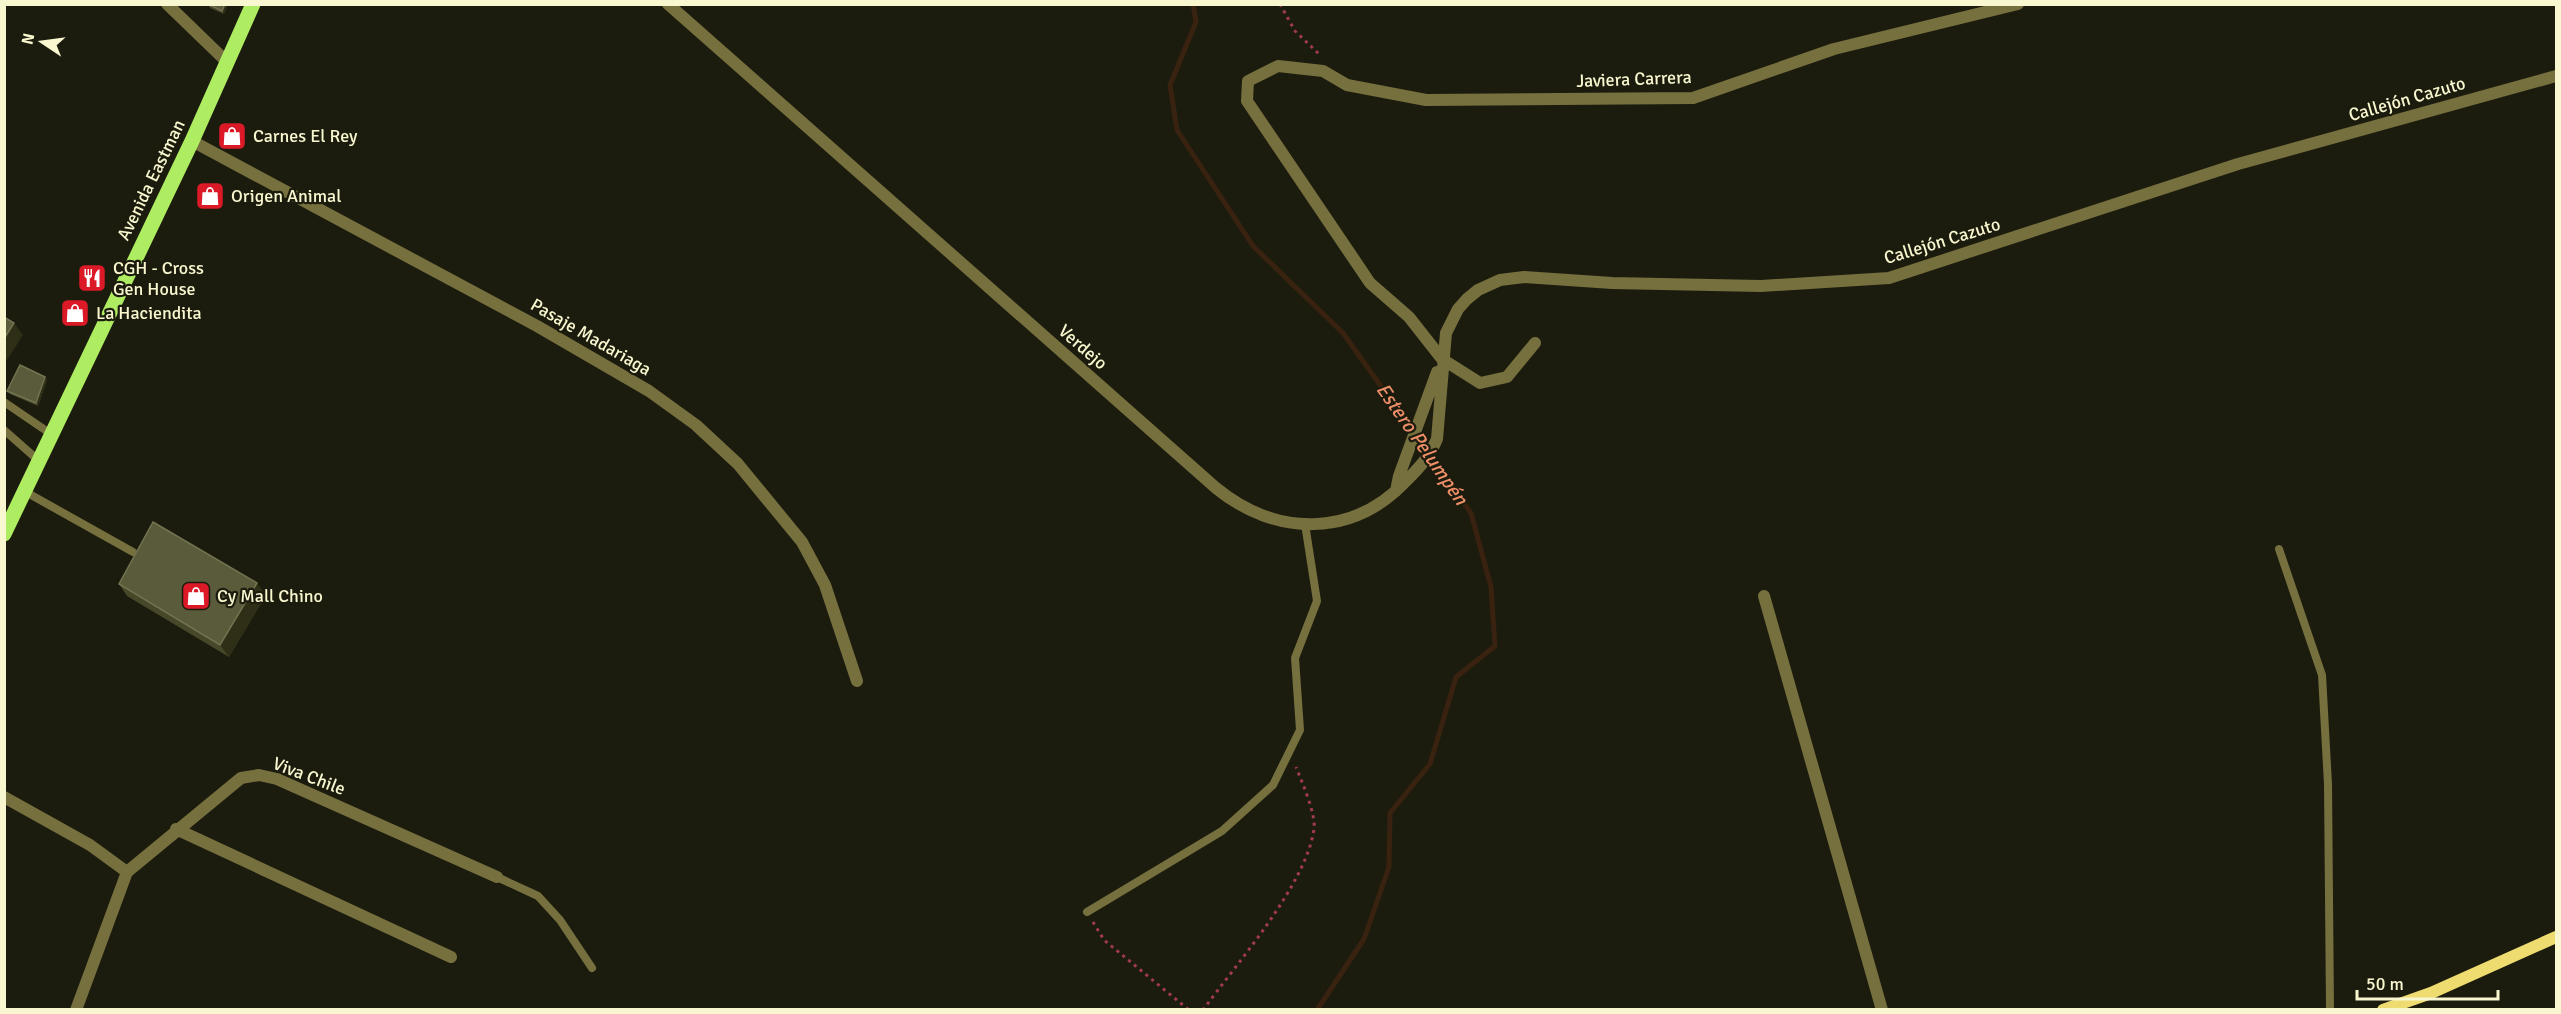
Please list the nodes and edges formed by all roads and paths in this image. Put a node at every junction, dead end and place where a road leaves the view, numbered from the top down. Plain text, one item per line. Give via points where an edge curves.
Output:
1 (166, 4) edge
2 (253, 4) edge
3 (668, 4) edge
4 (1280, 4) edge
5 (2018, 4) edge
6 (1295, 31) dead end
7 (228, 63) junction
8 (2556, 76) edge
9 (192, 141) junction
10 (1535, 343) dead end
11 (1442, 359) junction
12 (4, 402) edge
13 (4, 430) edge
14 (51, 434) junction
15 (38, 460) junction
16 (24, 491) junction
17 (1396, 492) junction
18 (1305, 524) junction
19 (4, 534) edge
20 (2279, 549) dead end
21 (133, 552) dead end
22 (1764, 596) dead end
23 (857, 681) dead end
24 (1289, 752) junction
25 (4, 797) edge
26 (176, 829) junction
27 (127, 872) junction
28 (497, 877) joint
29 (1087, 912) joint
30 (2556, 937) edge
31 (451, 957) dead end
32 (592, 968) dead end
33 (76, 1010) edge
34 (1189, 1010) edge
35 (1203, 1010) edge
36 (1882, 1010) edge
37 (2330, 1010) edge
38 (2384, 1010) edge

1 - 7 street
2 - 7 main road, Avenida Eastman
3 - 18 street, Verdejo via 1231,500 1263,517
4 - 6 path
5 - 11 street, Javiera Carrera via 1834,49 1693,98 1426,100 1347,85 1323,71 1278,66 1248,81 1247,101 1370,283 1408,317
7 - 9 main road, Avenida Eastman
8 - 11 street, Callejón Cazuto via 2238,164 1889,278 1761,286 1524,277 1500,280 1478,290 1458,309 1446,333
9 - 14 main road, Avenida Eastman
9 - 23 street, Pasaje Madariaga via 537,326 650,391 696,425 738,464 802,542 825,585
10 - 11 street via 1507,377 1480,383
11 - 17 street
11 - 17 street, Verdejo via 1437,439 1430,455
12 - 14 lane
13 - 15 lane
14 - 15 main road, Avenida Eastman
15 - 16 main road, Avenida Eastman
16 - 19 main road, Avenida Eastman
16 - 21 lane
17 - 18 street, Verdejo via 1348,518
18 - 24 lane via 1317,601 1295,658 1300,730
20 - 37 lane via 2322,675 2328,784
22 - 36 street
24 - 29 lane via 1273,785 1222,831
24 - 35 path via 1306,792 1315,828 1297,880
25 - 27 street via 90,845
26 - 27 street, Viva Chile
26 - 28 street, Viva Chile via 241,778 259,775 277,779
26 - 31 street
27 - 33 street, Viva Chile
28 - 32 lane via 538,896 560,920
29 - 34 path via 1104,940
30 - 38 street

